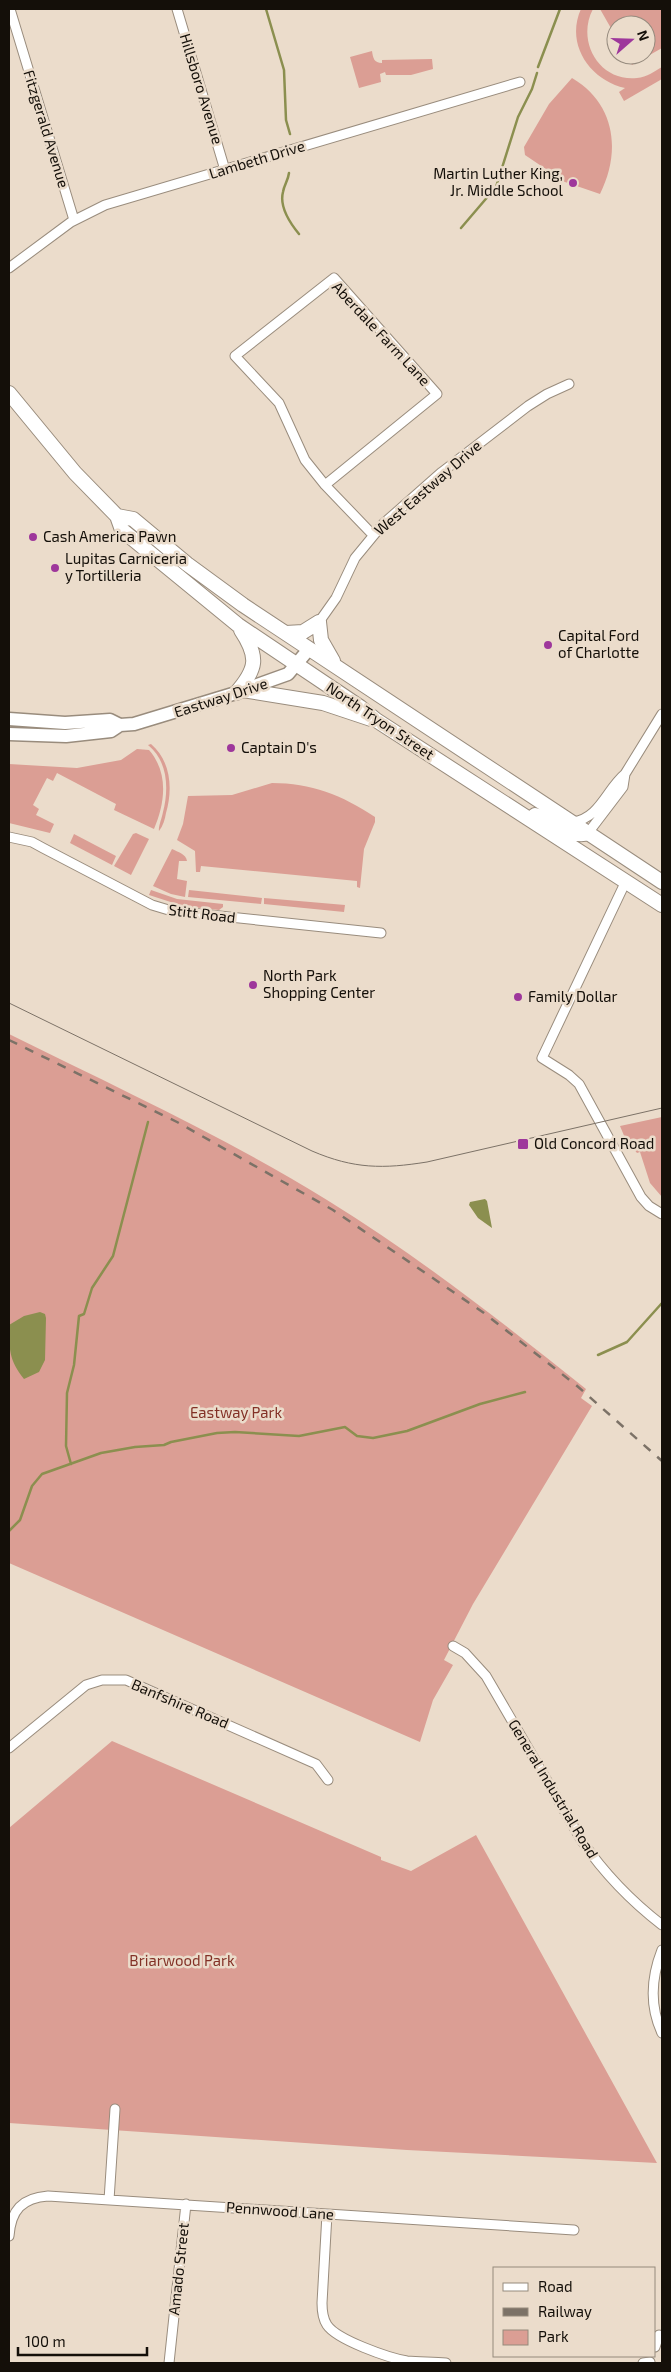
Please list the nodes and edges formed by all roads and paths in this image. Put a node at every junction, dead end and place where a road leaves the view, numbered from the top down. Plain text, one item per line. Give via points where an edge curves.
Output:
1 (10, 9) edge
2 (177, 9) edge
3 (520, 82) dead end
4 (225, 170) junction
5 (74, 220) junction
6 (9, 268) edge
7 (569, 384) dead end
8 (9, 393) edge
9 (325, 485) junction
10 (117, 516) junction
11 (373, 535) junction
12 (319, 622) junction
13 (238, 625) junction
14 (286, 633) junction
15 (310, 649) junction
16 (296, 666) junction
17 (336, 666) junction
18 (239, 692) junction
19 (662, 714) edge
20 (9, 718) edge
21 (376, 720) junction
22 (120, 725) junction
23 (9, 734) edge
24 (625, 774) junction
25 (502, 801) junction
26 (573, 822) junction
27 (588, 833) junction
28 (9, 837) edge
29 (626, 881) junction
30 (662, 882) edge
31 (662, 905) edge
32 (381, 933) dead end
33 (662, 1214) edge
34 (453, 1646) dead end
35 (9, 1748) edge
36 (328, 1780) dead end
37 (662, 1924) edge
38 (662, 1950) edge
39 (662, 2033) edge
40 (115, 2109) dead end
41 (109, 2200) junction
42 (186, 2204) junction
43 (327, 2214) junction
44 (574, 2230) dead end
45 (9, 2236) edge
46 (659, 2335) dead end
47 (656, 2344) edge
48 (169, 2363) edge
49 (446, 2363) edge

1 - 5 street, Fitzgerald Avenue
2 - 4 street, Hillsboro Avenue
3 - 4 street, Lambeth Drive
4 - 5 street, Lambeth Drive via 105,205
5 - 6 street, Lambeth Drive
7 - 11 street, West Eastway Drive via 528,406 442,472
8 - 10 main road, North Tryon Street via 75,473
9 - 9 street, Aberdale Farm Lane via 437,394 334,278 235,356 279,403 305,460
9 - 11 street
10 - 13 main road, North Tryon Street via 122,530
10 - 14 main road, North Tryon Street via 133,519 222,590
11 - 12 street, West Eastway Drive via 355,558 336,598
12 - 14 main road via 303,632
12 - 17 main road via 321,640
13 - 16 main road, North Tryon Street
13 - 18 main road via 252,648 254,658 250,676
14 - 15 main road, North Tryon Street
15 - 16 main road, Eastway Drive
15 - 17 main road, North Tryon Street
16 - 18 main road, Eastway Drive via 283,676
16 - 21 main road, North Tryon Street
17 - 26 main road, North Tryon Street
18 - 21 main road via 324,703
18 - 22 main road, Eastway Drive via 165,716
19 - 24 street
20 - 22 main road, Eastway Drive via 65,723 110,720
21 - 25 main road, North Tryon Street
22 - 23 main road, Eastway Drive via 111,732 66,736
24 - 26 street via 591,816
24 - 27 street via 623,786
25 - 27 main road via 574,834
25 - 29 main road, North Tryon Street
26 - 27 main road, North Tryon Street
27 - 30 main road, North Tryon Street
28 - 32 street, Stitt Road via 32,842 152,905 172,912
29 - 31 main road, North Tryon Street
29 - 33 street via 542,1058 579,1084 641,1197
34 - 37 street, General Industrial Road via 465,1653 486,1676 596,1862 643,1910
35 - 36 street, Banfshire Road via 86,1685 102,1680 126,1680 316,1764
38 - 39 street via 655,1971 653,1995
40 - 41 street
41 - 42 street, Pennwood Lane
41 - 45 street, Pennwood Lane via 33,2198 16,2210
42 - 43 street, Pennwood Lane
42 - 48 street, Amado Street
43 - 44 street, Pennwood Lane
43 - 49 street via 322,2310 329,2328 385,2355 408,2361
46 - 47 street

